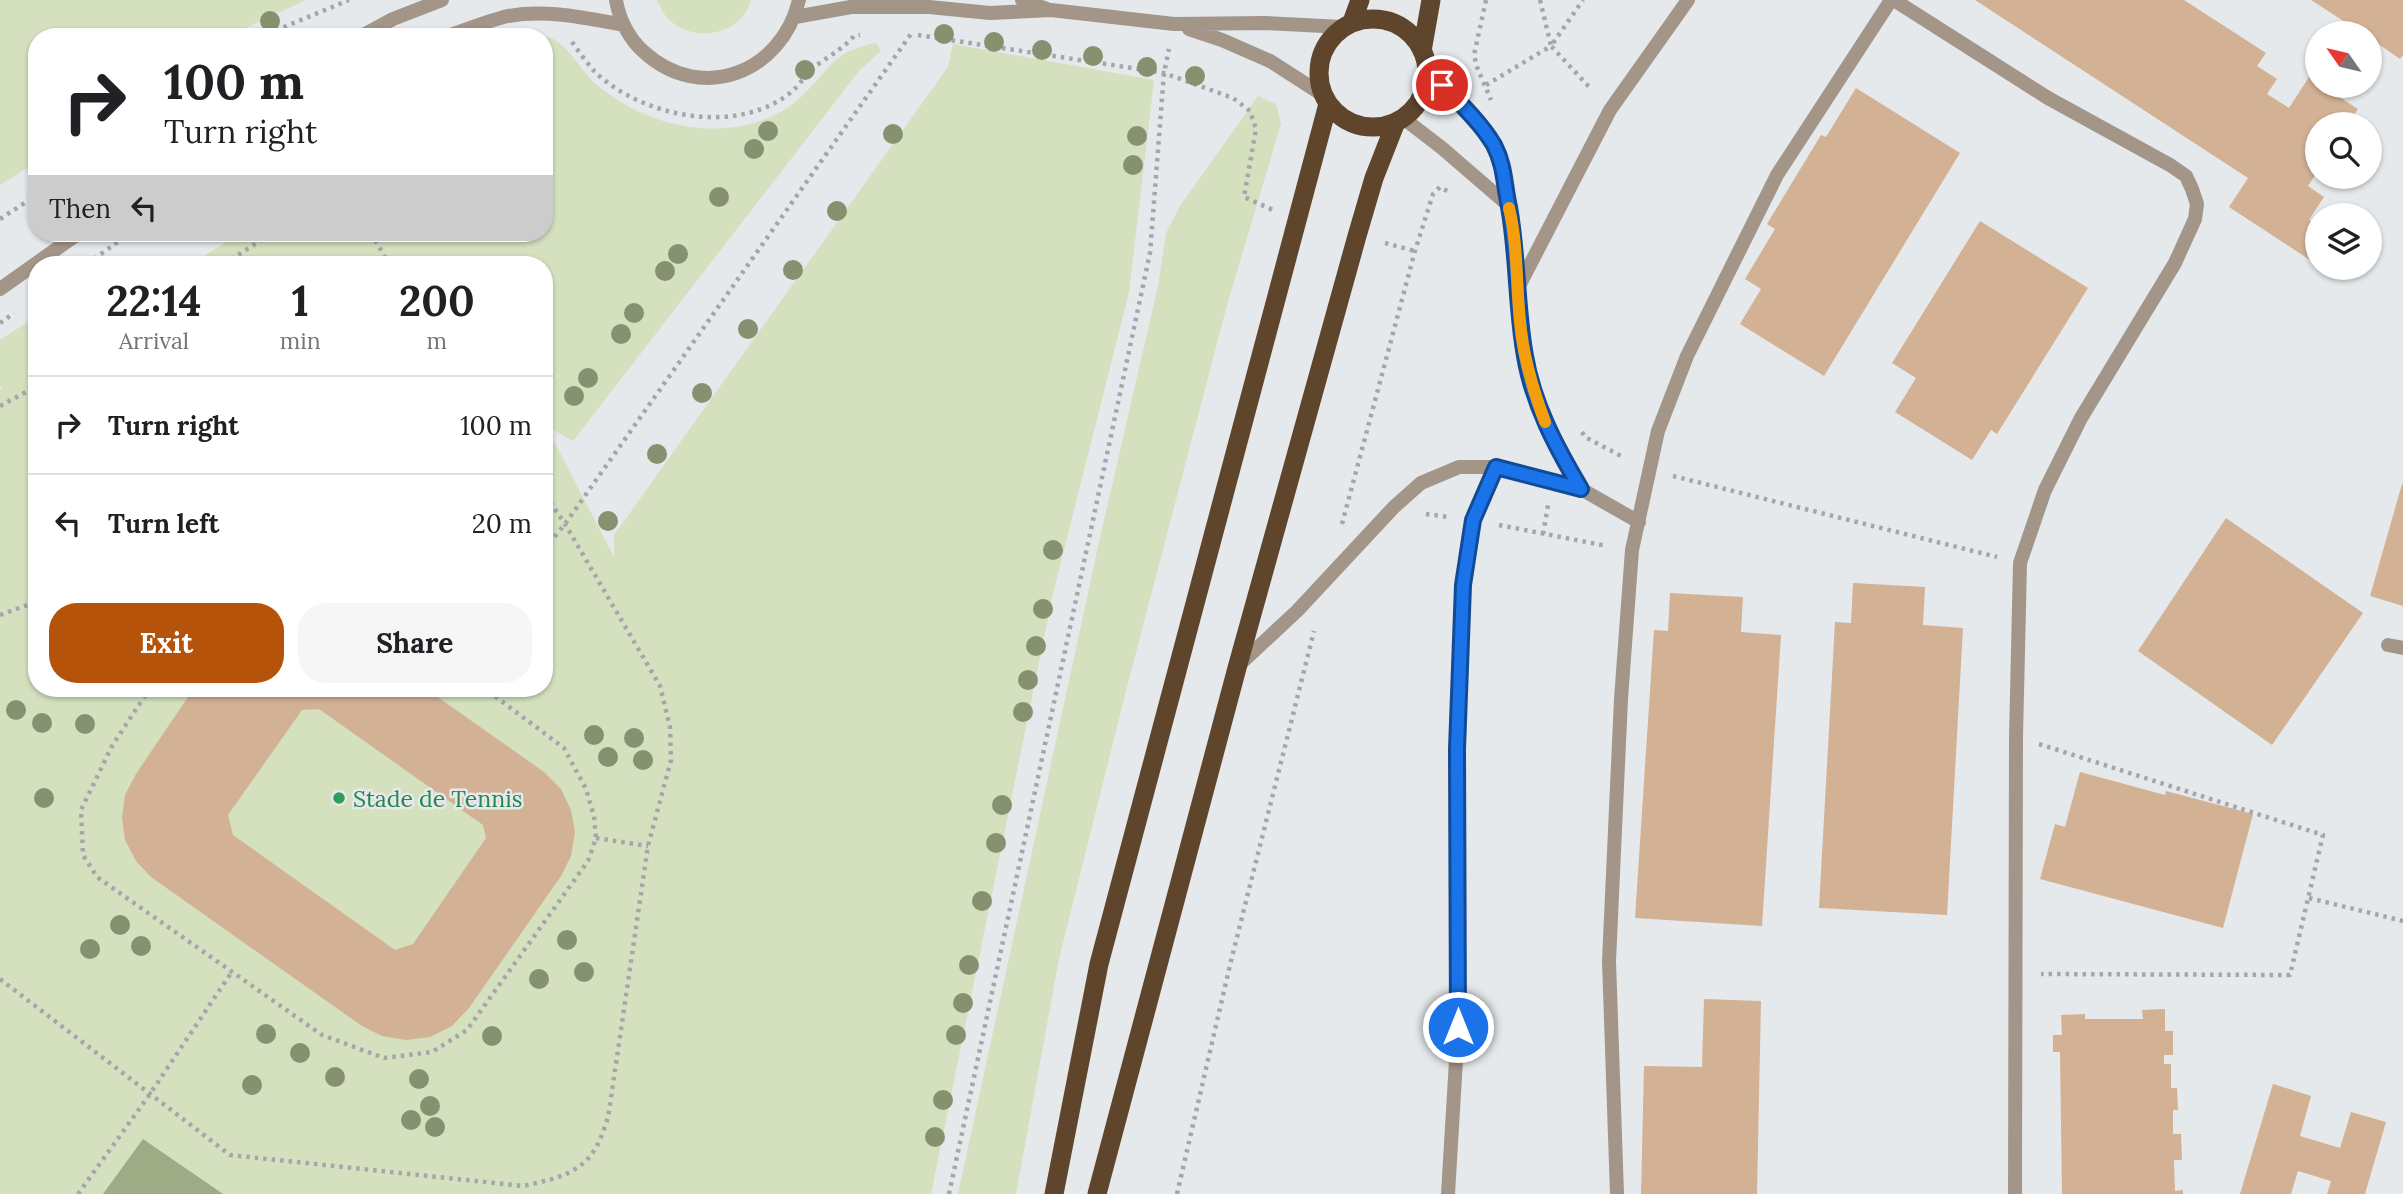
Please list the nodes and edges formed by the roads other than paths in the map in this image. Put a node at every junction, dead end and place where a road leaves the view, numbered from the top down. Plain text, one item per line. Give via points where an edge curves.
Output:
1 (442, 0) edge
2 (616, 0) edge
3 (799, 0) edge
4 (1021, 0) edge
5 (1360, 0) edge
6 (1432, 0) edge
7 (1688, 0) edge
8 (1892, 0) edge
9 (1051, 10) junction
10 (795, 18) junction
11 (1174, 24) junction
12 (624, 25) junction
13 (1347, 25) junction
14 (376, 28) edge
15 (473, 28) edge
16 (1424, 60) junction
17 (1326, 99) junction
18 (1399, 120) junction
19 (1508, 205) junction
20 (66, 242) edge
21 (47, 256) edge
22 (28, 269) edge
23 (1518, 287) junction
24 (0, 289) edge
25 (1496, 467) junction
26 (1581, 489) junction
27 (1639, 522) junction
28 (1237, 668) junction
29 (1054, 1194) edge
30 (1097, 1194) edge
31 (1448, 1194) edge
32 (1618, 1194) edge
33 (2015, 1194) edge

1 - 14 street
2 - 12 street
3 - 10 street
4 - 9 street
5 - 13 highway
6 - 16 highway
7 - 23 street via 1610,110
8 - 27 street via 1777,175 1687,356 1658,430
8 - 33 street via 2048,98 2186,176 2197,204 2175,263 2081,418 2045,490 2020,564
9 - 10 street via 990,13 851,7
9 - 11 street
10 - 12 street via 767,57 724,77 700,78 655,62 636,45
11 - 13 street
11 - 17 street via 1270,61
12 - 15 street via 563,14 526,14
13 - 16 highway via 1385,19 1413,36
13 - 17 highway via 1322,52 1318,74
16 - 18 highway via 1421,97
16 - 19 street via 1493,144 1505,174
17 - 18 highway via 1338,115 1351,122 1381,126
17 - 29 highway via 1099,964
18 - 19 street via 1442,148
18 - 28 highway via 1365,206
19 - 23 street
20 - 21 street
22 - 24 street
23 - 26 street via 1525,358 1534,393
25 - 26 street
25 - 28 street via 1459,467 1420,483
25 - 31 street via 1473,520 1463,585 1457,749 1458,1027
26 - 27 street
27 - 32 street via 1632,550 1621,699 1609,961
28 - 30 highway

